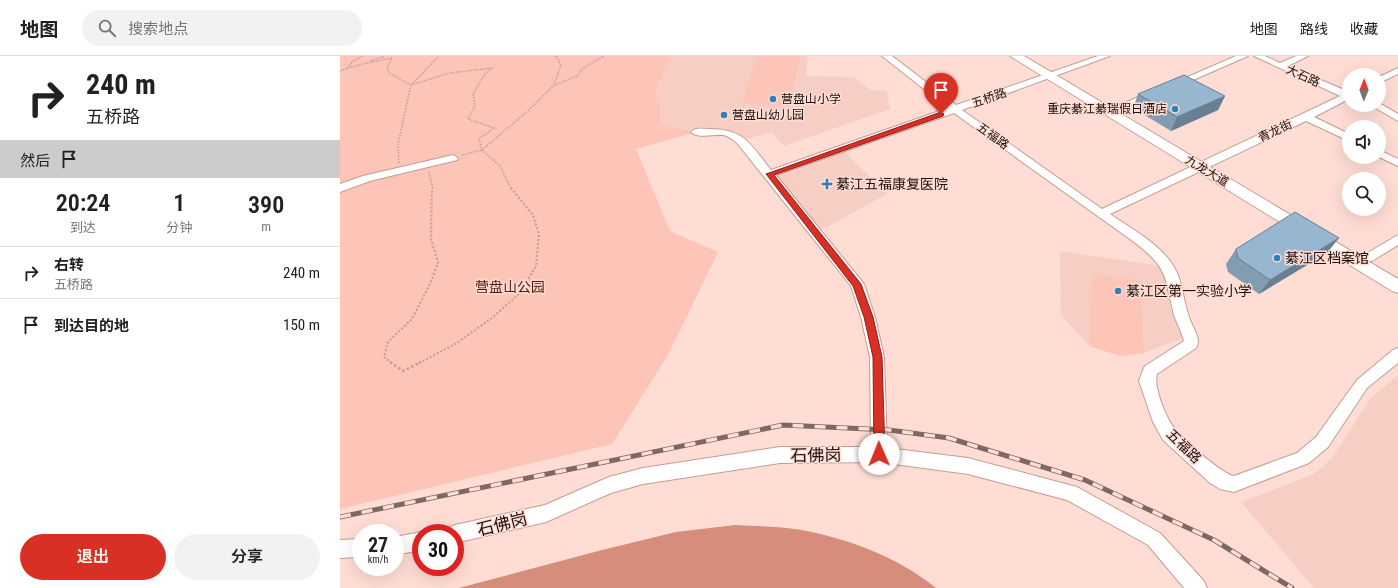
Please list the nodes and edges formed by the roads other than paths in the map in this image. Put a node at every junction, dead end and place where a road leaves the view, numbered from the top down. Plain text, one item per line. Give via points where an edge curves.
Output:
1 (886, 56) edge
2 (1016, 56) edge
3 (1030, 56) edge
4 (1106, 56) edge
5 (1244, 56) edge
6 (1258, 56) edge
7 (1304, 56) edge
8 (1280, 66) junction
9 (1398, 71) edge
10 (1054, 75) junction
11 (1386, 77) edge
12 (1342, 93) edge
13 (1342, 99) edge
14 (1118, 108) junction
15 (955, 110) junction
16 (1386, 111) edge
17 (1306, 117) junction
18 (1398, 118) edge
19 (696, 132) dead end
20 (1342, 135) edge
21 (1386, 157) edge
22 (453, 158) road end
23 (1398, 163) edge
24 (1204, 164) junction
25 (769, 174) junction
26 (340, 188) edge
27 (1101, 214) junction
28 (1398, 240) edge
29 (1368, 258) junction
30 (1398, 276) edge
31 (1398, 287) edge
32 (1398, 354) edge
33 (879, 454) junction
34 (464, 532) edge
35 (352, 548) edge
36 (340, 549) edge
37 (1197, 588) edge

1 - 15 street, 五福路
2 - 10 main road, 九龙大道
3 - 10 main road, 九龙大道
4 - 10 street, 五桥路
5 - 14 street
6 - 8 street, 大石路
7 - 8 street
8 - 12 street, 大石路
9 - 11 street
10 - 14 main road, 九龙大道
10 - 15 street, 五桥路
10 - 24 main road, 九龙大道
13 - 17 street, 青龙街
14 - 24 main road, 九龙大道
15 - 25 street, 五桥路
15 - 27 street, 五福路
16 - 18 street
17 - 20 street
17 - 24 street, 青龙街
19 - 25 street via 723,132 733,135
21 - 23 street
22 - 26 street via 368,178
24 - 27 street
24 - 29 main road, 九龙大道
24 - 31 main road, 九龙大道
25 - 33 street via 857,284 877,357
27 - 32 street, 五福路 via 1156,253 1168,267 1182,319 1191,335 1191,344 1150,370 1147,381 1161,422 1169,435 1226,483 1234,484 1303,458 1322,442 1362,384
28 - 29 street
29 - 30 main road, 九龙大道
33 - 34 street, 石佛岗 via 780,455 643,476 610,485 546,513
33 - 37 street, 石佛岗 via 968,466 1071,493 1154,539
35 - 36 street

